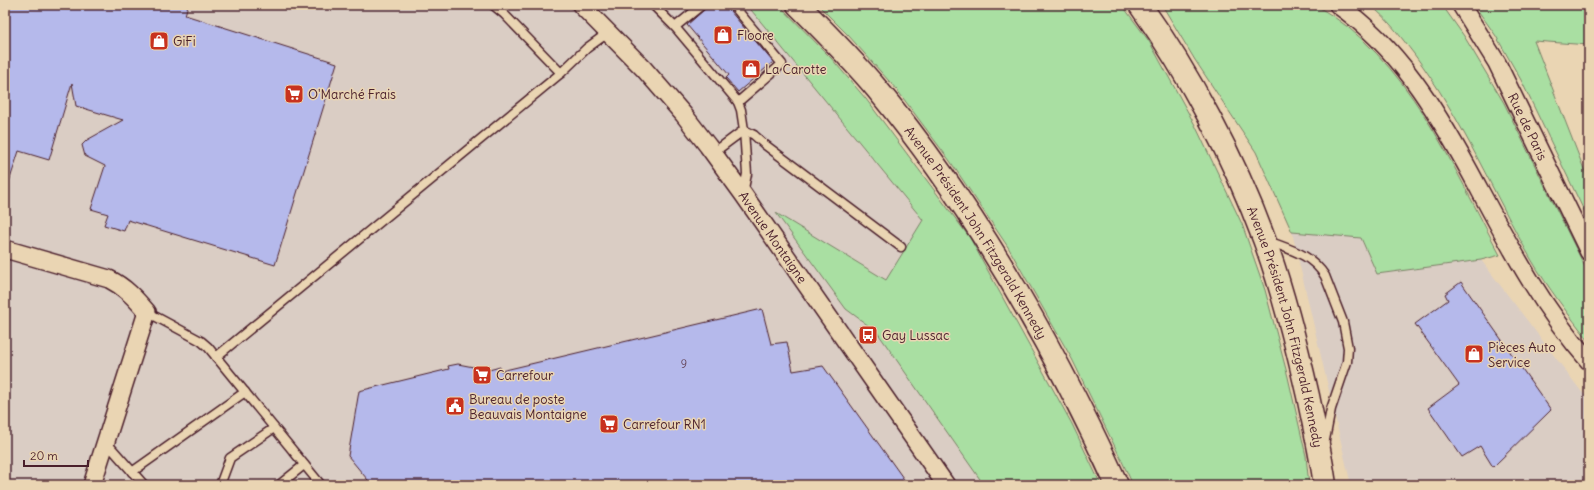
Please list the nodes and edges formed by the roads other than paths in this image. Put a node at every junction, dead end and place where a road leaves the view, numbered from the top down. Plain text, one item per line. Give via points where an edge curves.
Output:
1 (493, 5) edge
2 (581, 5) edge
3 (702, 5) edge
4 (733, 5) edge
5 (798, 5) edge
6 (1140, 5) edge
7 (1338, 5) edge
8 (1461, 5) edge
9 (658, 7) edge
10 (675, 28) junction
11 (609, 32) junction
12 (561, 73) junction
13 (738, 102) junction
14 (744, 130) junction
15 (713, 153) junction
16 (743, 194) junction
17 (1264, 239) junction
18 (901, 247) dead end
19 (5, 249) edge
20 (1589, 252) edge
21 (147, 312) junction
22 (216, 357) junction
23 (1589, 360) edge
24 (244, 392) junction
25 (274, 428) junction
26 (105, 441) junction
27 (304, 465) junction
28 (132, 472) junction
29 (1324, 484) edge
30 (92, 485) edge
31 (144, 485) edge
32 (220, 485) edge
33 (279, 485) edge
34 (321, 485) edge
35 (946, 485) edge
36 (1117, 485) edge

1 - 12 lane
2 - 11 street, Avenue Montaigne
3 - 10 lane
4 - 13 lane via 782,64
5 - 36 main road, Avenue Président John Fitzgerald Kennedy via 876,88 972,219 1050,352
6 - 17 main road, Avenue Président John Fitzgerald Kennedy via 1182,70 1214,128
7 - 23 street via 1360,21 1418,85 1443,123 1514,254 1567,333
8 - 20 street, Rue de Paris via 1497,63
9 - 10 lane
10 - 13 lane
11 - 12 lane via 587,48
11 - 15 street, Avenue Montaigne via 666,94
12 - 22 lane
13 - 14 lane
14 - 15 lane
14 - 16 lane via 747,174
14 - 18 lane
15 - 16 street, Avenue Montaigne
16 - 35 street, Avenue Montaigne
17 - 29 main road, Avenue Président John Fitzgerald Kennedy via 1283,297 1302,371
17 - 29 lane via 1302,254 1320,268 1328,283 1346,335 1347,362 1331,409 1326,434
19 - 21 street via 109,279 127,289
21 - 22 lane via 201,341
21 - 26 street
22 - 24 lane
24 - 25 lane
24 - 28 lane
25 - 27 lane
25 - 32 lane via 230,458
26 - 28 lane
26 - 30 street
27 - 33 lane
27 - 34 lane
28 - 31 lane

